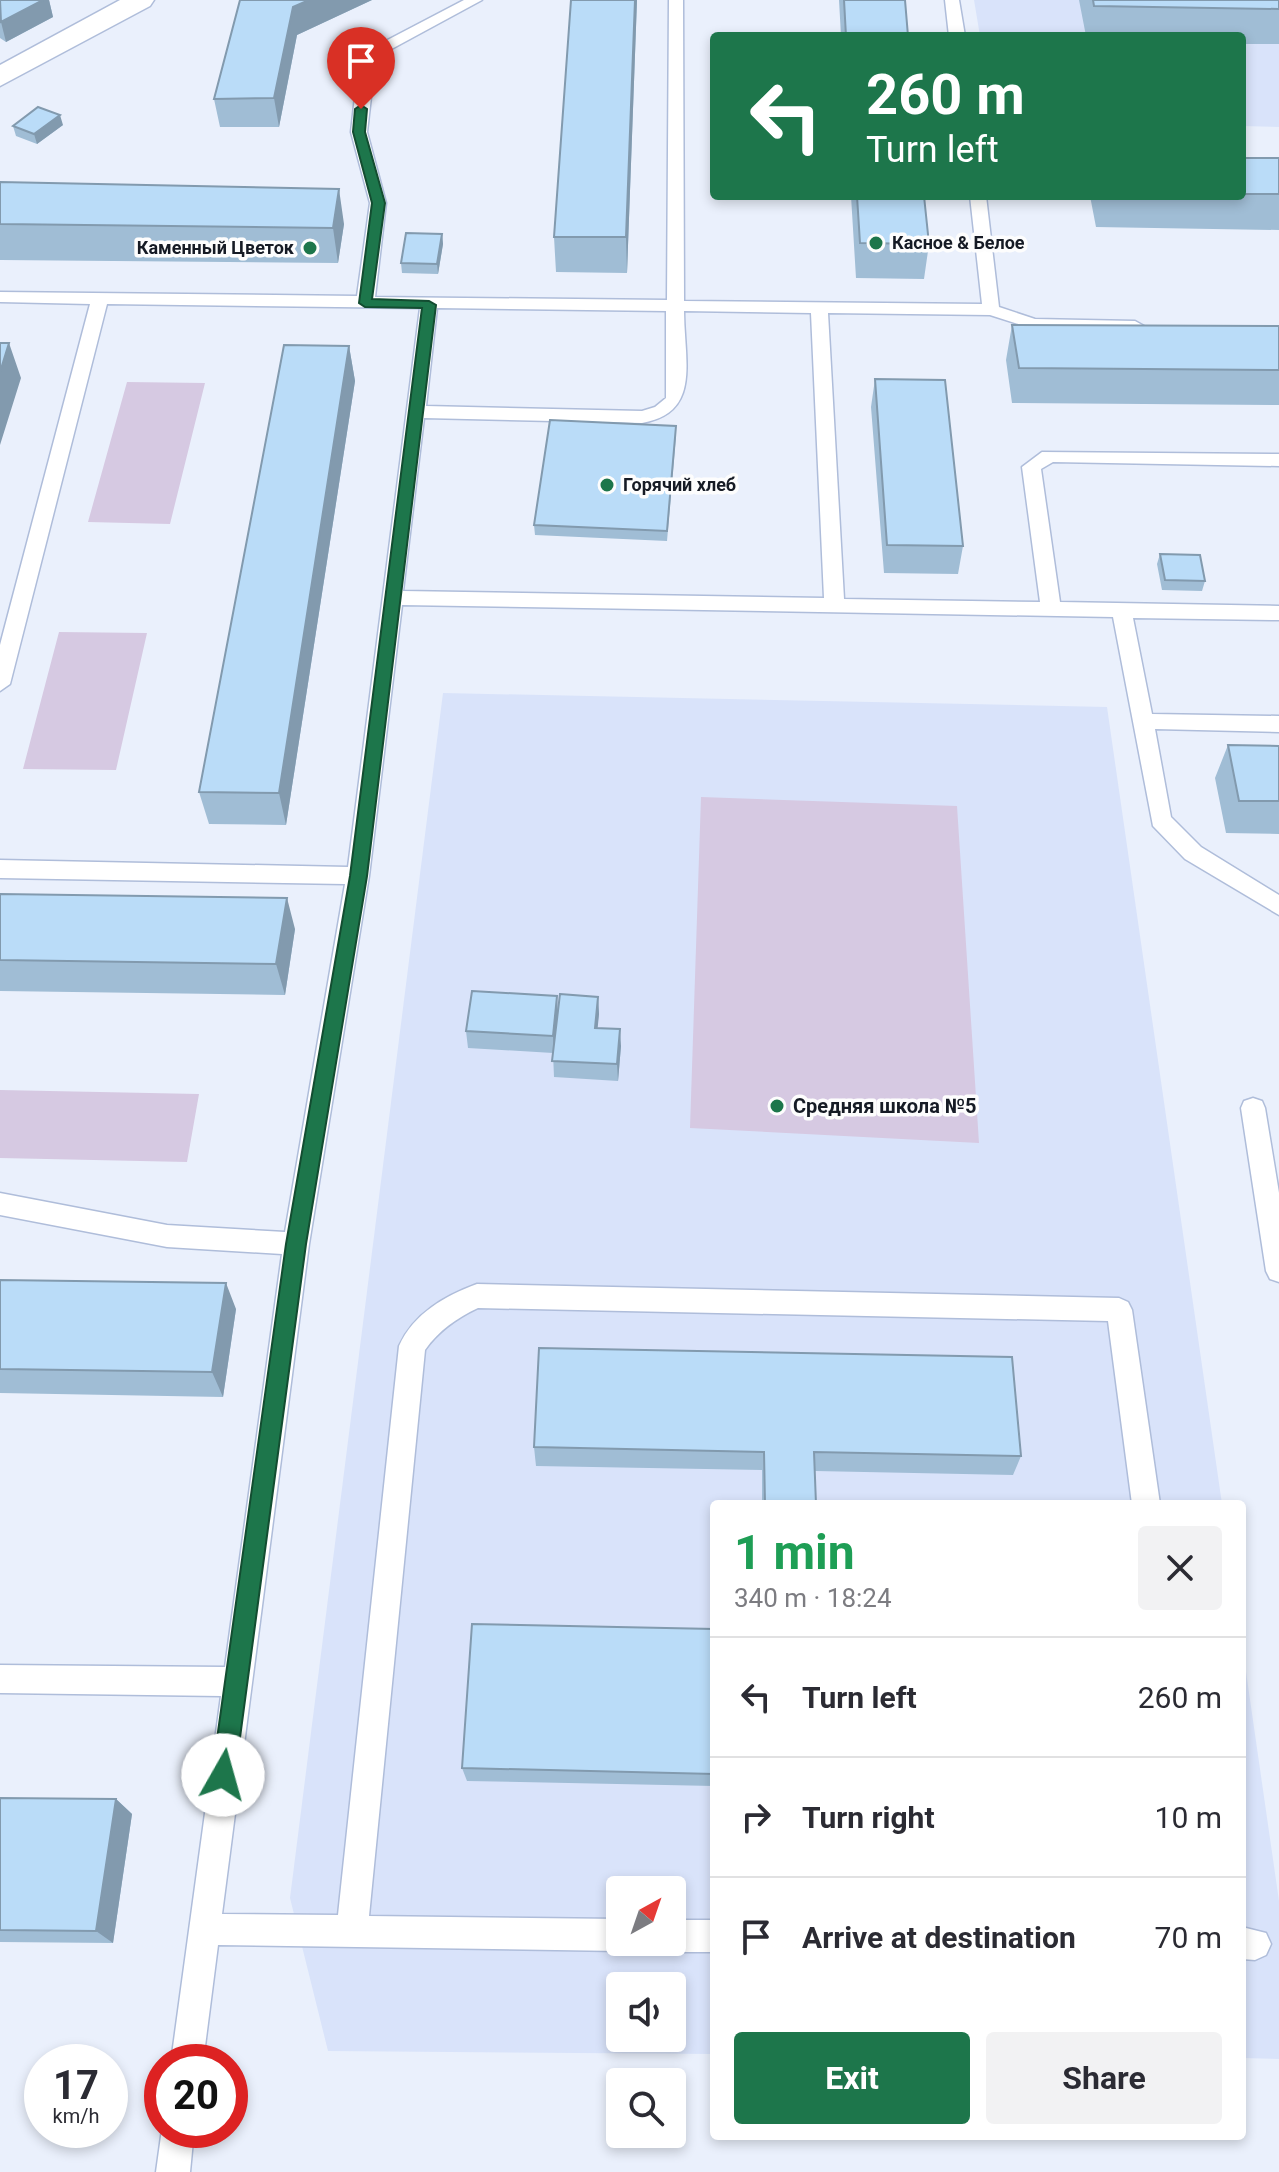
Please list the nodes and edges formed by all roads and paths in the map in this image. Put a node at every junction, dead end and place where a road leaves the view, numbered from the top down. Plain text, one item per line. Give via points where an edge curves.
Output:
1 (140, 0) edge
2 (475, 0) edge
3 (676, 0) edge
4 (952, 0) edge
5 (956, 32) edge
6 (0, 77) edge
7 (978, 200) edge
8 (0, 297) edge
9 (100, 298) junction
10 (365, 303) junction
11 (429, 305) junction
12 (674, 305) junction
13 (819, 307) junction
14 (991, 310) junction
15 (1156, 326) edge
16 (416, 412) junction
17 (1279, 460) edge
18 (393, 598) junction
19 (834, 606) junction
20 (1051, 610) junction
21 (1122, 611) junction
22 (1279, 613) edge
23 (0, 684) edge
24 (1142, 721) junction
25 (1279, 724) edge
26 (0, 869) edge
27 (358, 876) junction
28 (1279, 906) edge
29 (1253, 1108) dead end
30 (0, 1204) edge
31 (296, 1244) junction
32 (1279, 1271) edge
33 (1145, 1500) edge
34 (0, 1679) edge
35 (235, 1682) junction
36 (203, 1929) junction
37 (352, 1931) junction
38 (606, 1935) edge
39 (686, 1936) edge
40 (710, 1936) edge
41 (189, 2044) edge
42 (176, 2148) edge
43 (173, 2172) edge

1 - 6 street
2 - 10 lane via 367,61 359,132 378,203
3 - 12 lane
4 - 5 lane
7 - 14 lane
8 - 9 lane
9 - 10 lane
9 - 23 lane
10 - 11 lane
11 - 12 lane
11 - 16 lane
12 - 13 lane
12 - 16 lane via 675,398 657,415
13 - 14 lane
13 - 19 lane
14 - 15 lane via 1034,324
16 - 18 lane
17 - 20 lane via 1049,456 1031,467
18 - 19 lane
18 - 27 lane
19 - 20 lane
20 - 21 lane
21 - 22 lane
21 - 24 lane
24 - 25 lane
24 - 28 lane via 1161,820 1193,853
26 - 27 lane
27 - 31 lane
29 - 32 lane
30 - 31 lane via 167,1236
31 - 35 lane
33 - 37 lane via 1119,1310 477,1296 448,1308 426,1325 412,1346
34 - 35 lane
35 - 36 lane
36 - 37 lane
36 - 41 lane
37 - 38 lane
39 - 40 lane
42 - 43 lane

